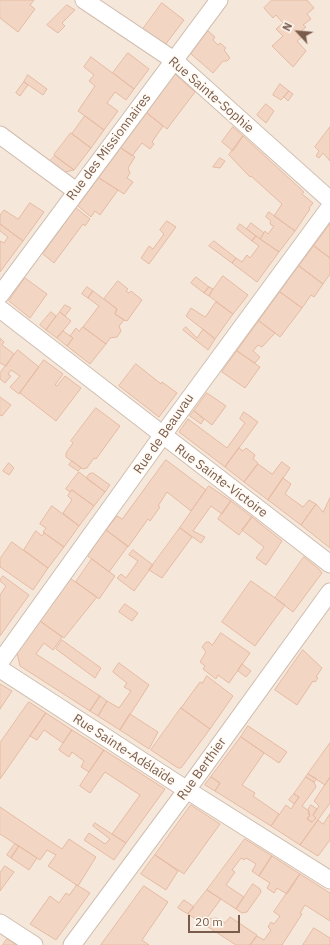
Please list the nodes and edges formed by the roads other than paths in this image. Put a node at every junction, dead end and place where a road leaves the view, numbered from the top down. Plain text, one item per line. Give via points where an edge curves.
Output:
1 (84, 0) edge
2 (219, 0) edge
3 (175, 61) junction
4 (0, 135) edge
5 (76, 191) junction
6 (330, 200) edge
7 (330, 207) edge
8 (0, 295) edge
9 (0, 309) edge
10 (163, 436) junction
11 (330, 564) edge
12 (330, 592) edge
13 (0, 662) edge
14 (0, 669) edge
15 (187, 790) junction
16 (330, 880) edge
17 (0, 923) edge
18 (34, 945) edge
19 (72, 945) edge

1 - 3 street, Rue Sainte-Sophie
2 - 3 street, Rue des Missionnaires
3 - 5 street, Rue des Missionnaires
3 - 6 street, Rue Sainte-Sophie
4 - 5 street
5 - 8 street, Rue des Missionnaires
7 - 10 street, Rue de Beauvau
9 - 10 street, Rue Sainte-Victoire
10 - 11 street, Rue Sainte-Victoire
10 - 13 street, Rue de Beauvau
12 - 15 street, Rue Berthier
14 - 15 street, Rue Sainte-Adélaïde
15 - 16 street, Rue Sainte-Adélaïde
15 - 19 street, Rue Berthier
17 - 18 street

